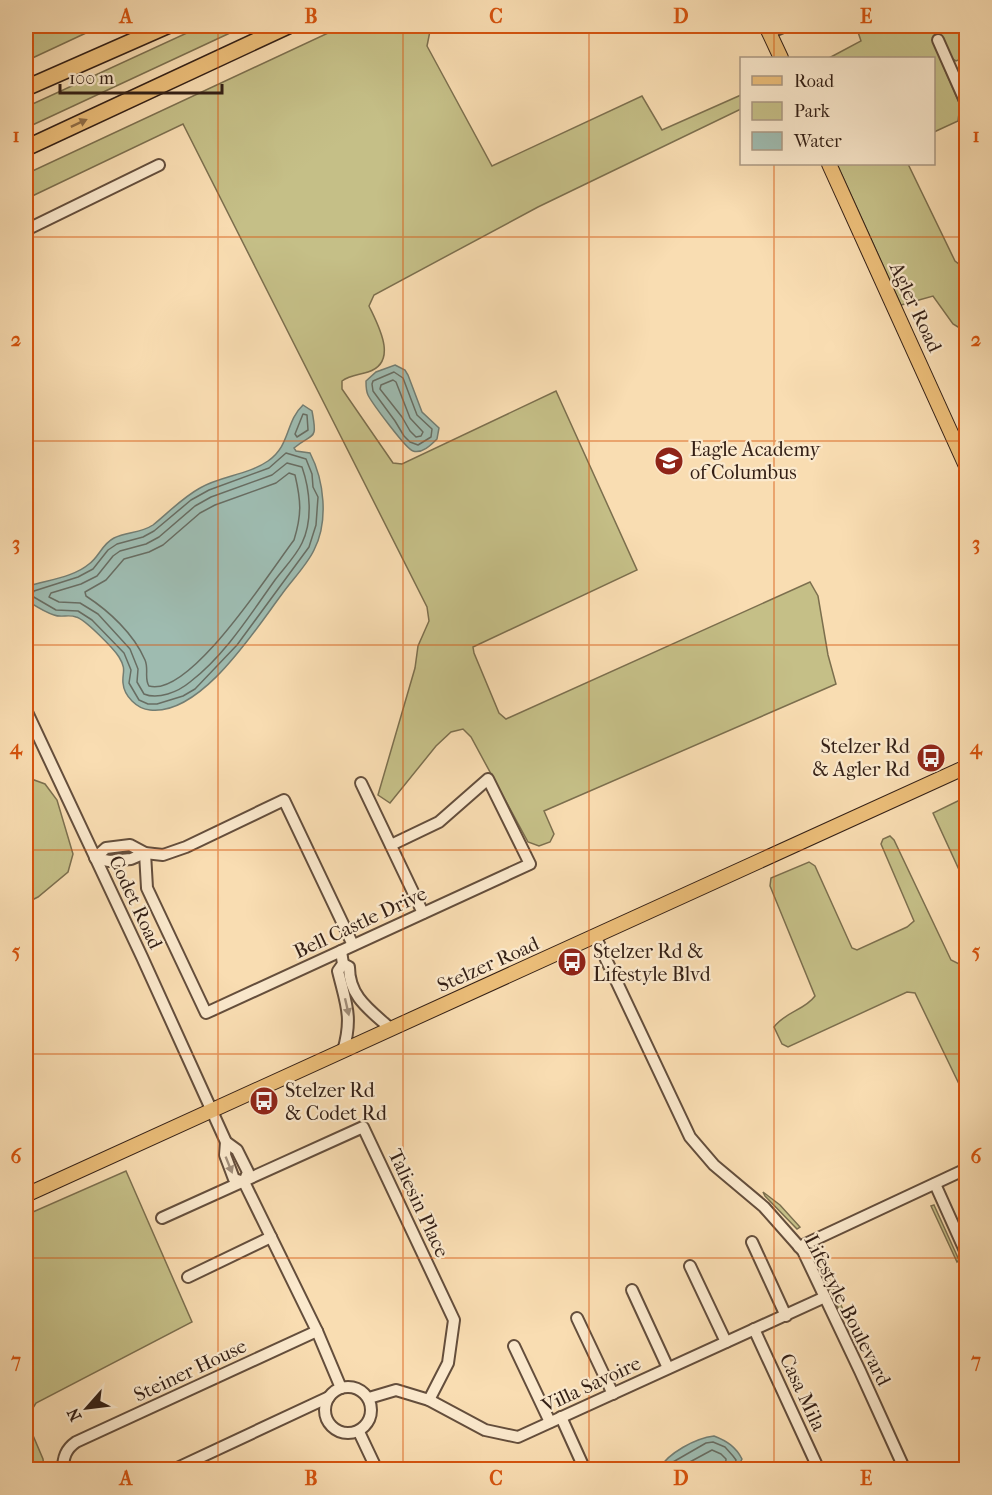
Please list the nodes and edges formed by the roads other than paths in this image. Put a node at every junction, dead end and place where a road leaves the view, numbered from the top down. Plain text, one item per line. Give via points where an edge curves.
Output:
1 (136, 26) edge
2 (167, 26) edge
3 (288, 26) edge
4 (785, 26) edge
5 (768, 29) edge
6 (938, 40) dead end
7 (111, 49) junction
8 (781, 57) edge
9 (26, 88) edge
10 (966, 103) edge
11 (26, 148) edge
12 (159, 165) dead end
13 (829, 165) edge
14 (26, 230) edge
15 (966, 466) edge
16 (26, 710) edge
17 (966, 767) edge
18 (361, 783) dead end
19 (391, 845) junction
20 (145, 854) junction
21 (95, 858) junction
22 (423, 913) junction
23 (595, 936) junction
24 (353, 945) junction
25 (341, 951) junction
26 (342, 963) junction
27 (391, 1029) junction
28 (343, 1051) junction
29 (212, 1110) junction
30 (966, 1169) edge
31 (244, 1182) junction
32 (934, 1184) junction
33 (26, 1195) edge
34 (162, 1218) dead end
35 (271, 1237) junction
36 (752, 1242) dead end
37 (799, 1247) junction
38 (966, 1253) edge
39 (690, 1266) dead end
40 (188, 1277) dead end
41 (632, 1290) dead end
42 (825, 1297) junction
43 (786, 1316) junction
44 (577, 1318) dead end
45 (754, 1329) junction
46 (317, 1331) junction
47 (726, 1342) junction
48 (514, 1346) dead end
49 (668, 1368) junction
50 (341, 1388) junction
51 (613, 1394) junction
52 (329, 1397) junction
53 (369, 1398) junction
54 (429, 1400) junction
55 (561, 1417) junction
56 (550, 1422) junction
57 (358, 1431) junction
58 (63, 1470) edge
59 (172, 1470) edge
60 (377, 1470) edge
61 (585, 1470) edge
62 (819, 1470) edge
63 (905, 1470) edge

1 - 7 highway
2 - 7 highway
11 -> 3 highway
4 - 5 street
5 - 8 main road
6 - 10 street
7 - 9 highway
12 - 14 street
13 - 15 main road, Agler Road
16 - 21 street, Codet Road
17 - 23 main road, Stelzer Road
18 - 19 street
19 - 22 street
19 - 22 street, Bell Castle Drive via 440,822 488,778 530,864
20 - 21 street via 130,845 106,848
20 - 24 street via 163,855 186,847 284,800
20 - 25 street, Bell Castle Drive via 147,888 206,1013
21 - 29 street, Codet Road
22 - 24 street, Bell Castle Drive
23 - 27 main road, Stelzer Road
23 - 37 street, Lifestyle Boulevard via 690,1137
24 - 25 street, Bell Castle Drive
25 - 26 street
26 - 27 street via 350,967 353,990 361,1002
26 -> 28 street via 339,971 349,1024
27 - 28 main road, Stelzer Road
28 - 29 main road, Stelzer Road
29 -> 31 street, Codet Road via 226,1142 237,1150 248,1172
29 - 33 main road, Stelzer Road
30 - 32 street
31 - 34 street, Taliesin Place
31 - 35 street
31 - 54 street, Taliesin Place via 363,1127 454,1320 448,1363
32 - 37 street
32 - 38 street
35 - 40 street
35 - 46 street
36 - 43 street
37 - 42 street, Lifestyle Boulevard
39 - 47 street
41 - 49 street
42 - 43 street, Villa Savoire
42 - 63 street, Lifestyle Boulevard
43 - 45 street, Villa Savoire
44 - 51 street
45 - 47 street, Villa Savoire
45 - 62 street, Casa Mila
46 - 50 street
46 - 58 street, Steiner House via 76,1442 67,1449
47 - 49 street, Villa Savoire
48 - 56 street
49 - 51 street, Villa Savoire
50 - 52 street
50 - 53 street via 352,1387
51 - 55 street, Villa Savoire
52 - 57 street via 328,1422 342,1432
52 - 59 street
53 - 54 street, Villa Savoire via 396,1390
53 - 57 street via 372,1411 368,1423
54 - 56 street, Villa Savoire via 485,1430 518,1437
55 - 56 street, Villa Savoire
55 - 61 street
57 - 60 street

